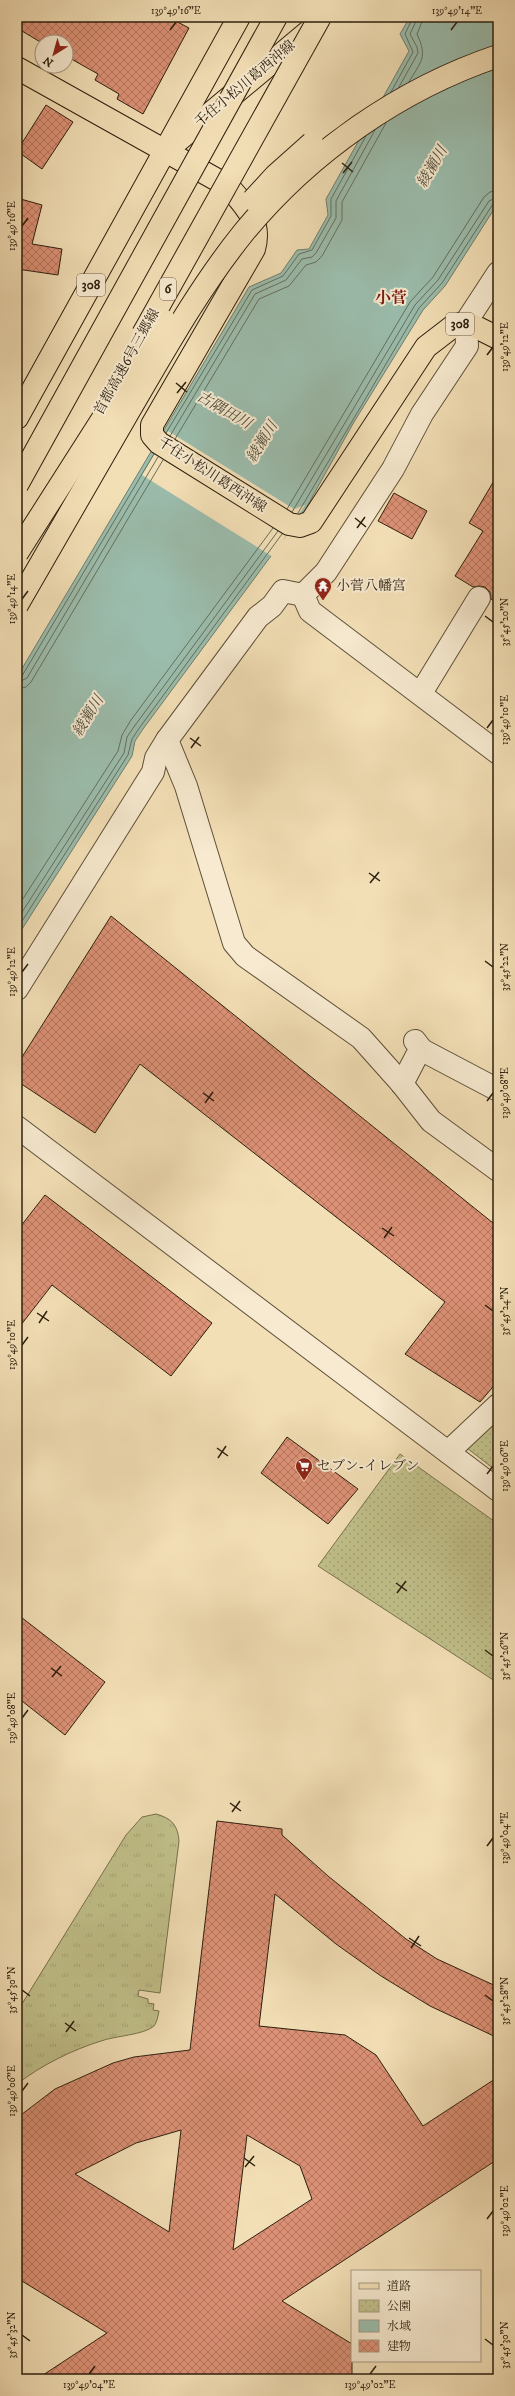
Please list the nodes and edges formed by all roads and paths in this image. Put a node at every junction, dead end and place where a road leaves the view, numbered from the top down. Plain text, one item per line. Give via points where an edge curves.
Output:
1 (239, 17) edge
2 (276, 17) edge
3 (320, 17) edge
4 (326, 17) edge
5 (498, 41) edge
6 (498, 56) edge
7 (17, 68) edge
8 (165, 151) junction
9 (498, 273) edge
10 (466, 322) junction
11 (498, 338) edge
12 (17, 418) edge
13 (17, 485) edge
14 (17, 553) edge
15 (17, 560) edge
16 (303, 596) junction
17 (479, 598) dead end
18 (17, 605) edge
19 (420, 693) junction
20 (167, 740) junction
21 (498, 753) edge
22 (17, 989) edge
23 (402, 1084) junction
24 (498, 1086) edge
25 (17, 1127) edge
26 (498, 1170) edge
27 (498, 1405) edge
28 (448, 1452) junction
29 (498, 1490) edge

1 - 8 main road, 千住小松川葛西沖線 / 308
2 - 13 main road, bridge
3 - 15 main road, 首都高速6号三郷線 / 6, bridge
4 - 8 main road, 千住小松川葛西沖線 / 308
5 - 14 main road, bridge via 434,67 379,96 321,136 274,176 196,273
6 - 18 main road, bridge via 439,80 387,108 331,146 281,191 244,232 168,343
7 - 8 main road, 千住小松川葛西沖線 / 308
8 - 10 main road, 千住小松川葛西沖線 / 308 via 228,186 251,214 258,235 254,249 152,425 152,435 159,442 289,524 300,526 311,522 426,347 446,330
8 - 12 main road, 千住小松川葛西沖線 / 308
9 - 10 street
10 - 11 main road, 308
10 - 16 street via 467,346 422,414 360,522 326,572
16 - 19 street via 310,611
16 - 20 street via 284,591 272,606 258,617
17 - 19 street
19 - 21 street
20 - 22 street via 156,758 153,772
20 - 23 street via 186,786 234,943 245,956 361,1038
23 - 24 street via 419,1046 496,1089
23 - 26 street via 431,1121
25 - 28 street
27 - 28 street
28 - 29 street

